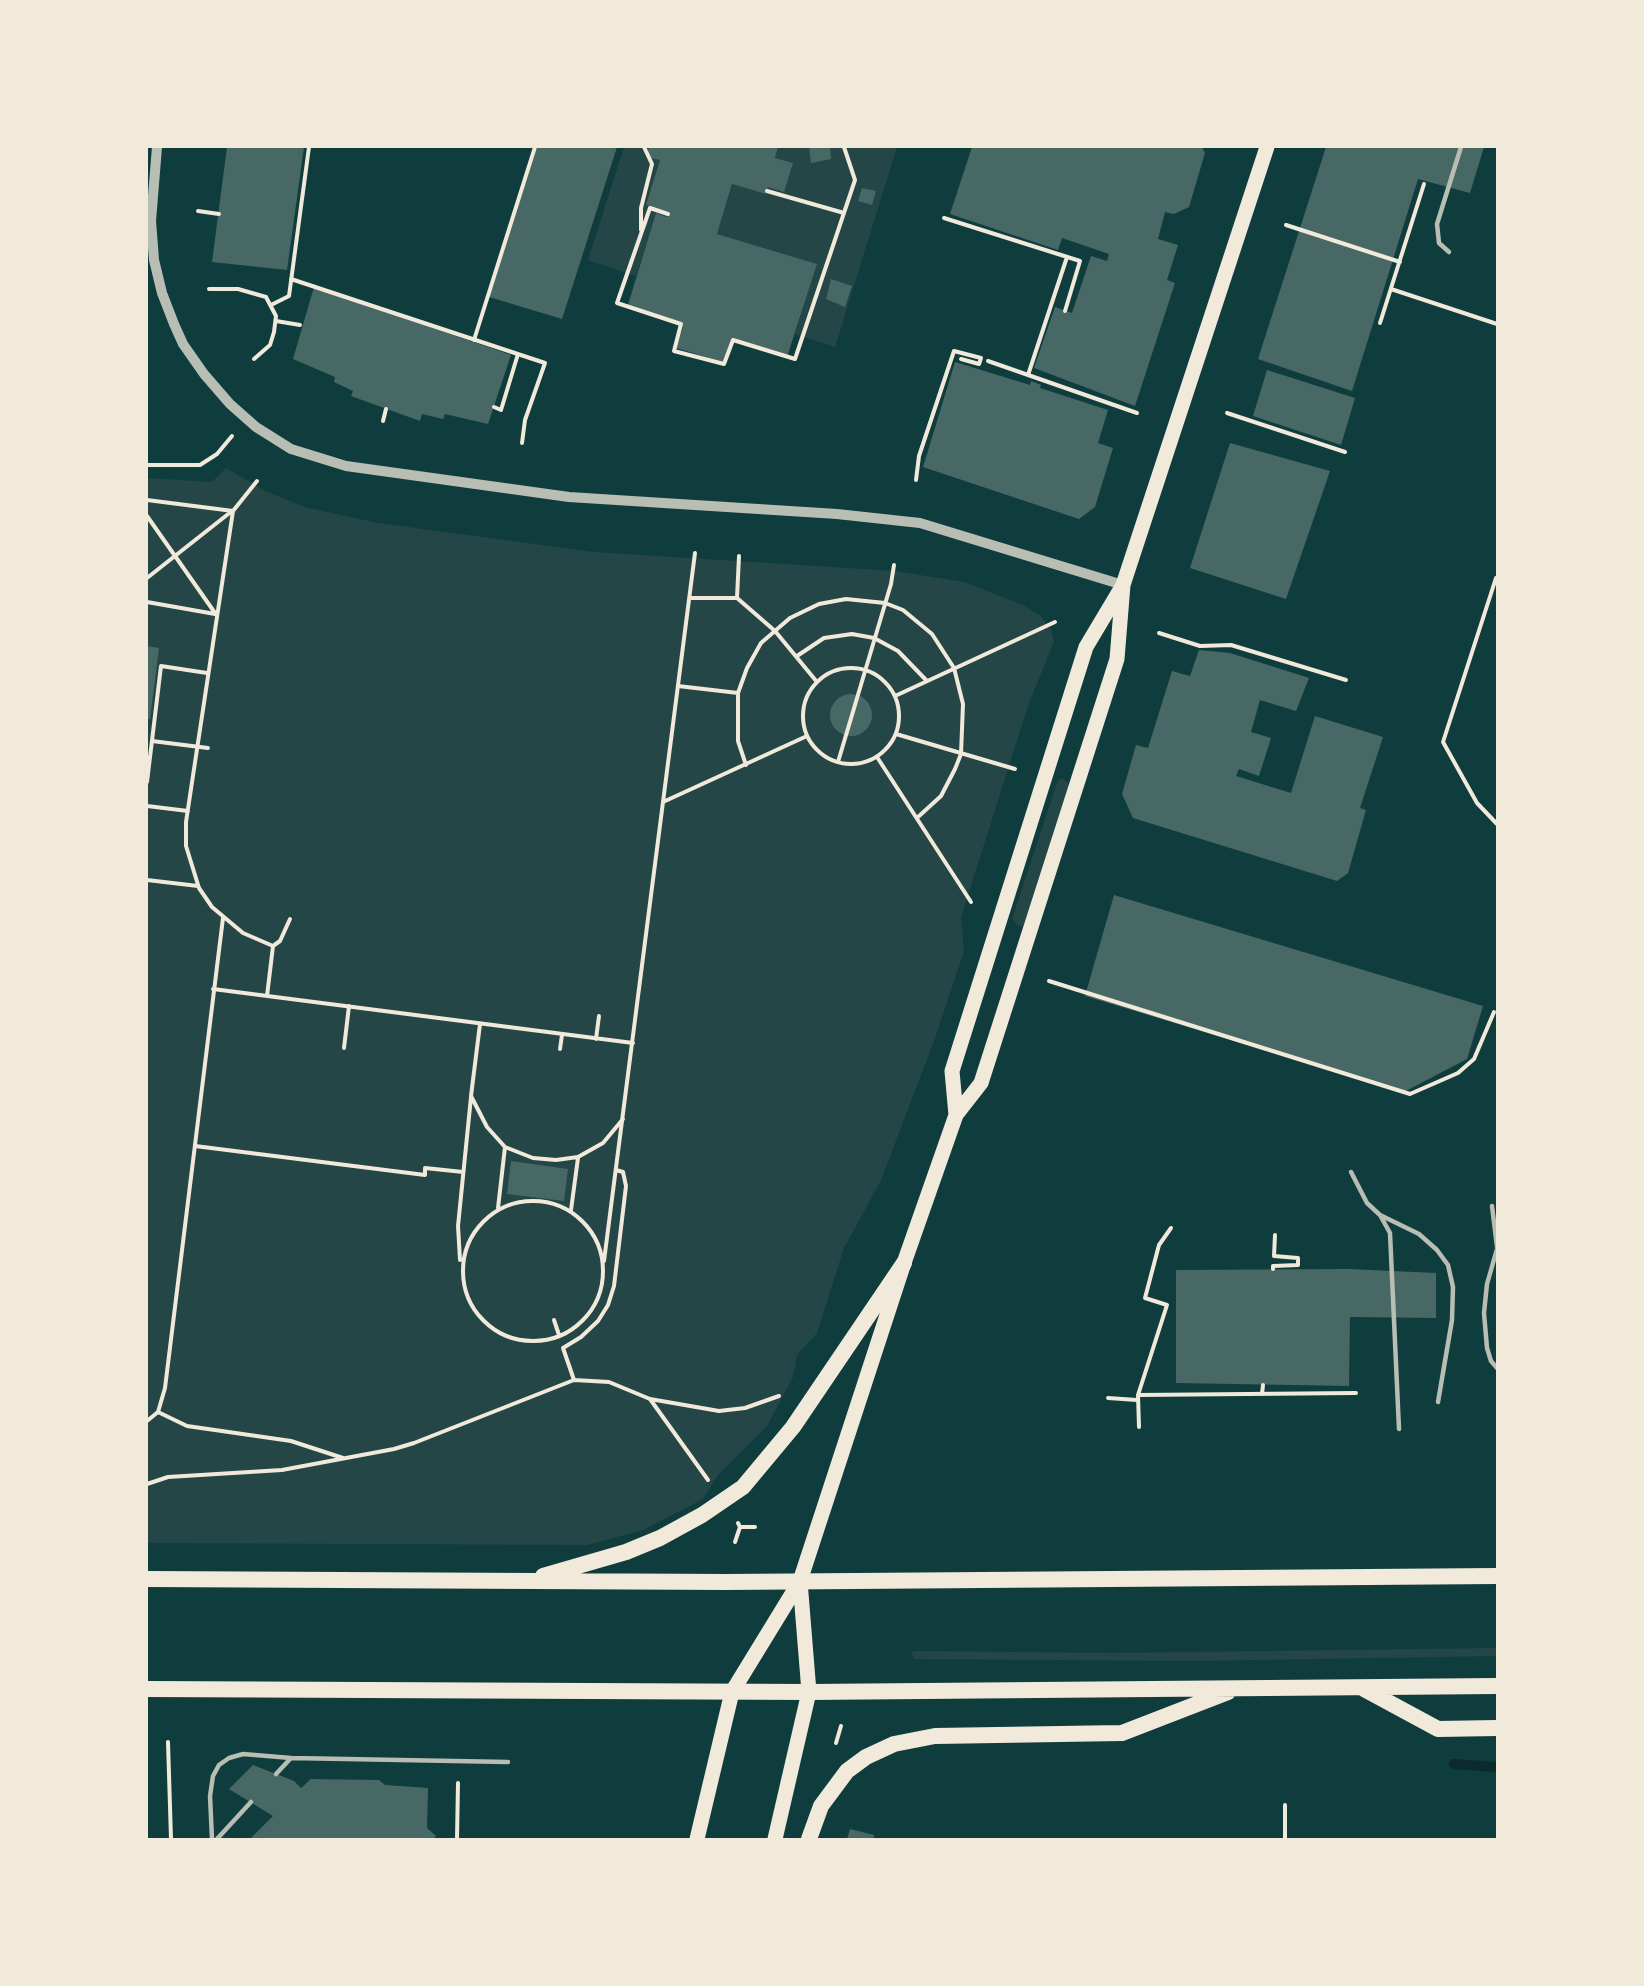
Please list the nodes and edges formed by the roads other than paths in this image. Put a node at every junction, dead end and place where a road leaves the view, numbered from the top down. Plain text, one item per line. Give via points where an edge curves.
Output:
1 (157, 147) edge
2 (1267, 147) edge
3 (1461, 147) edge
4 (1449, 252) dead end
5 (1123, 585) junction
6 (956, 1115) junction
7 (1351, 1172) dead end
8 (1492, 1206) dead end
9 (1380, 1215) junction
10 (1497, 1248) edge
11 (904, 1263) junction
12 (1497, 1368) edge
13 (1438, 1402) dead end
14 (1399, 1430) dead end
15 (1497, 1576) edge
16 (147, 1580) edge
17 (800, 1581) junction
18 (525, 1582) junction
19 (1497, 1686) edge
20 (1239, 1688) junction
21 (1363, 1688) junction
22 (147, 1689) edge
23 (732, 1692) junction
24 (809, 1692) junction
25 (1497, 1728) edge
26 (291, 1758) junction
27 (508, 1762) dead end
28 (276, 1774) dead end
29 (251, 1802) dead end
30 (212, 1839) edge
31 (217, 1839) edge
32 (697, 1839) edge
33 (775, 1839) edge
34 (809, 1839) edge

1 - 5 street via 150,221 162,293 183,344 216,389 245,419 291,449 346,466 593,500 896,519 942,529
2 - 5 main road
3 - 4 lane via 1437,224 1439,243
5 - 6 main road via 1117,659 1069,814 981,1083
5 - 6 main road via 1086,647 952,1071
6 - 11 main road
7 - 9 lane via 1367,1203
8 - 10 lane
9 - 13 lane via 1419,1234 1448,1265 1453,1287 1452,1320
9 - 14 lane via 1390,1233
10 - 12 lane via 1484,1313 1487,1348
11 - 17 main road
11 - 18 highway via 787,1435 743,1487 660,1538
15 - 17 highway
16 - 18 highway
17 - 18 highway
17 - 23 main road
17 - 24 main road
19 - 21 highway
20 - 21 highway
20 - 24 highway
20 - 34 highway via 1122,1733 935,1736 894,1744 866,1757 847,1772 821,1806
21 - 25 highway via 1438,1728
22 - 23 highway
23 - 24 highway
23 - 32 main road
24 - 33 main road
26 - 27 lane
26 - 28 lane
26 - 30 lane via 243,1754 219,1765 210,1796
29 - 31 lane

